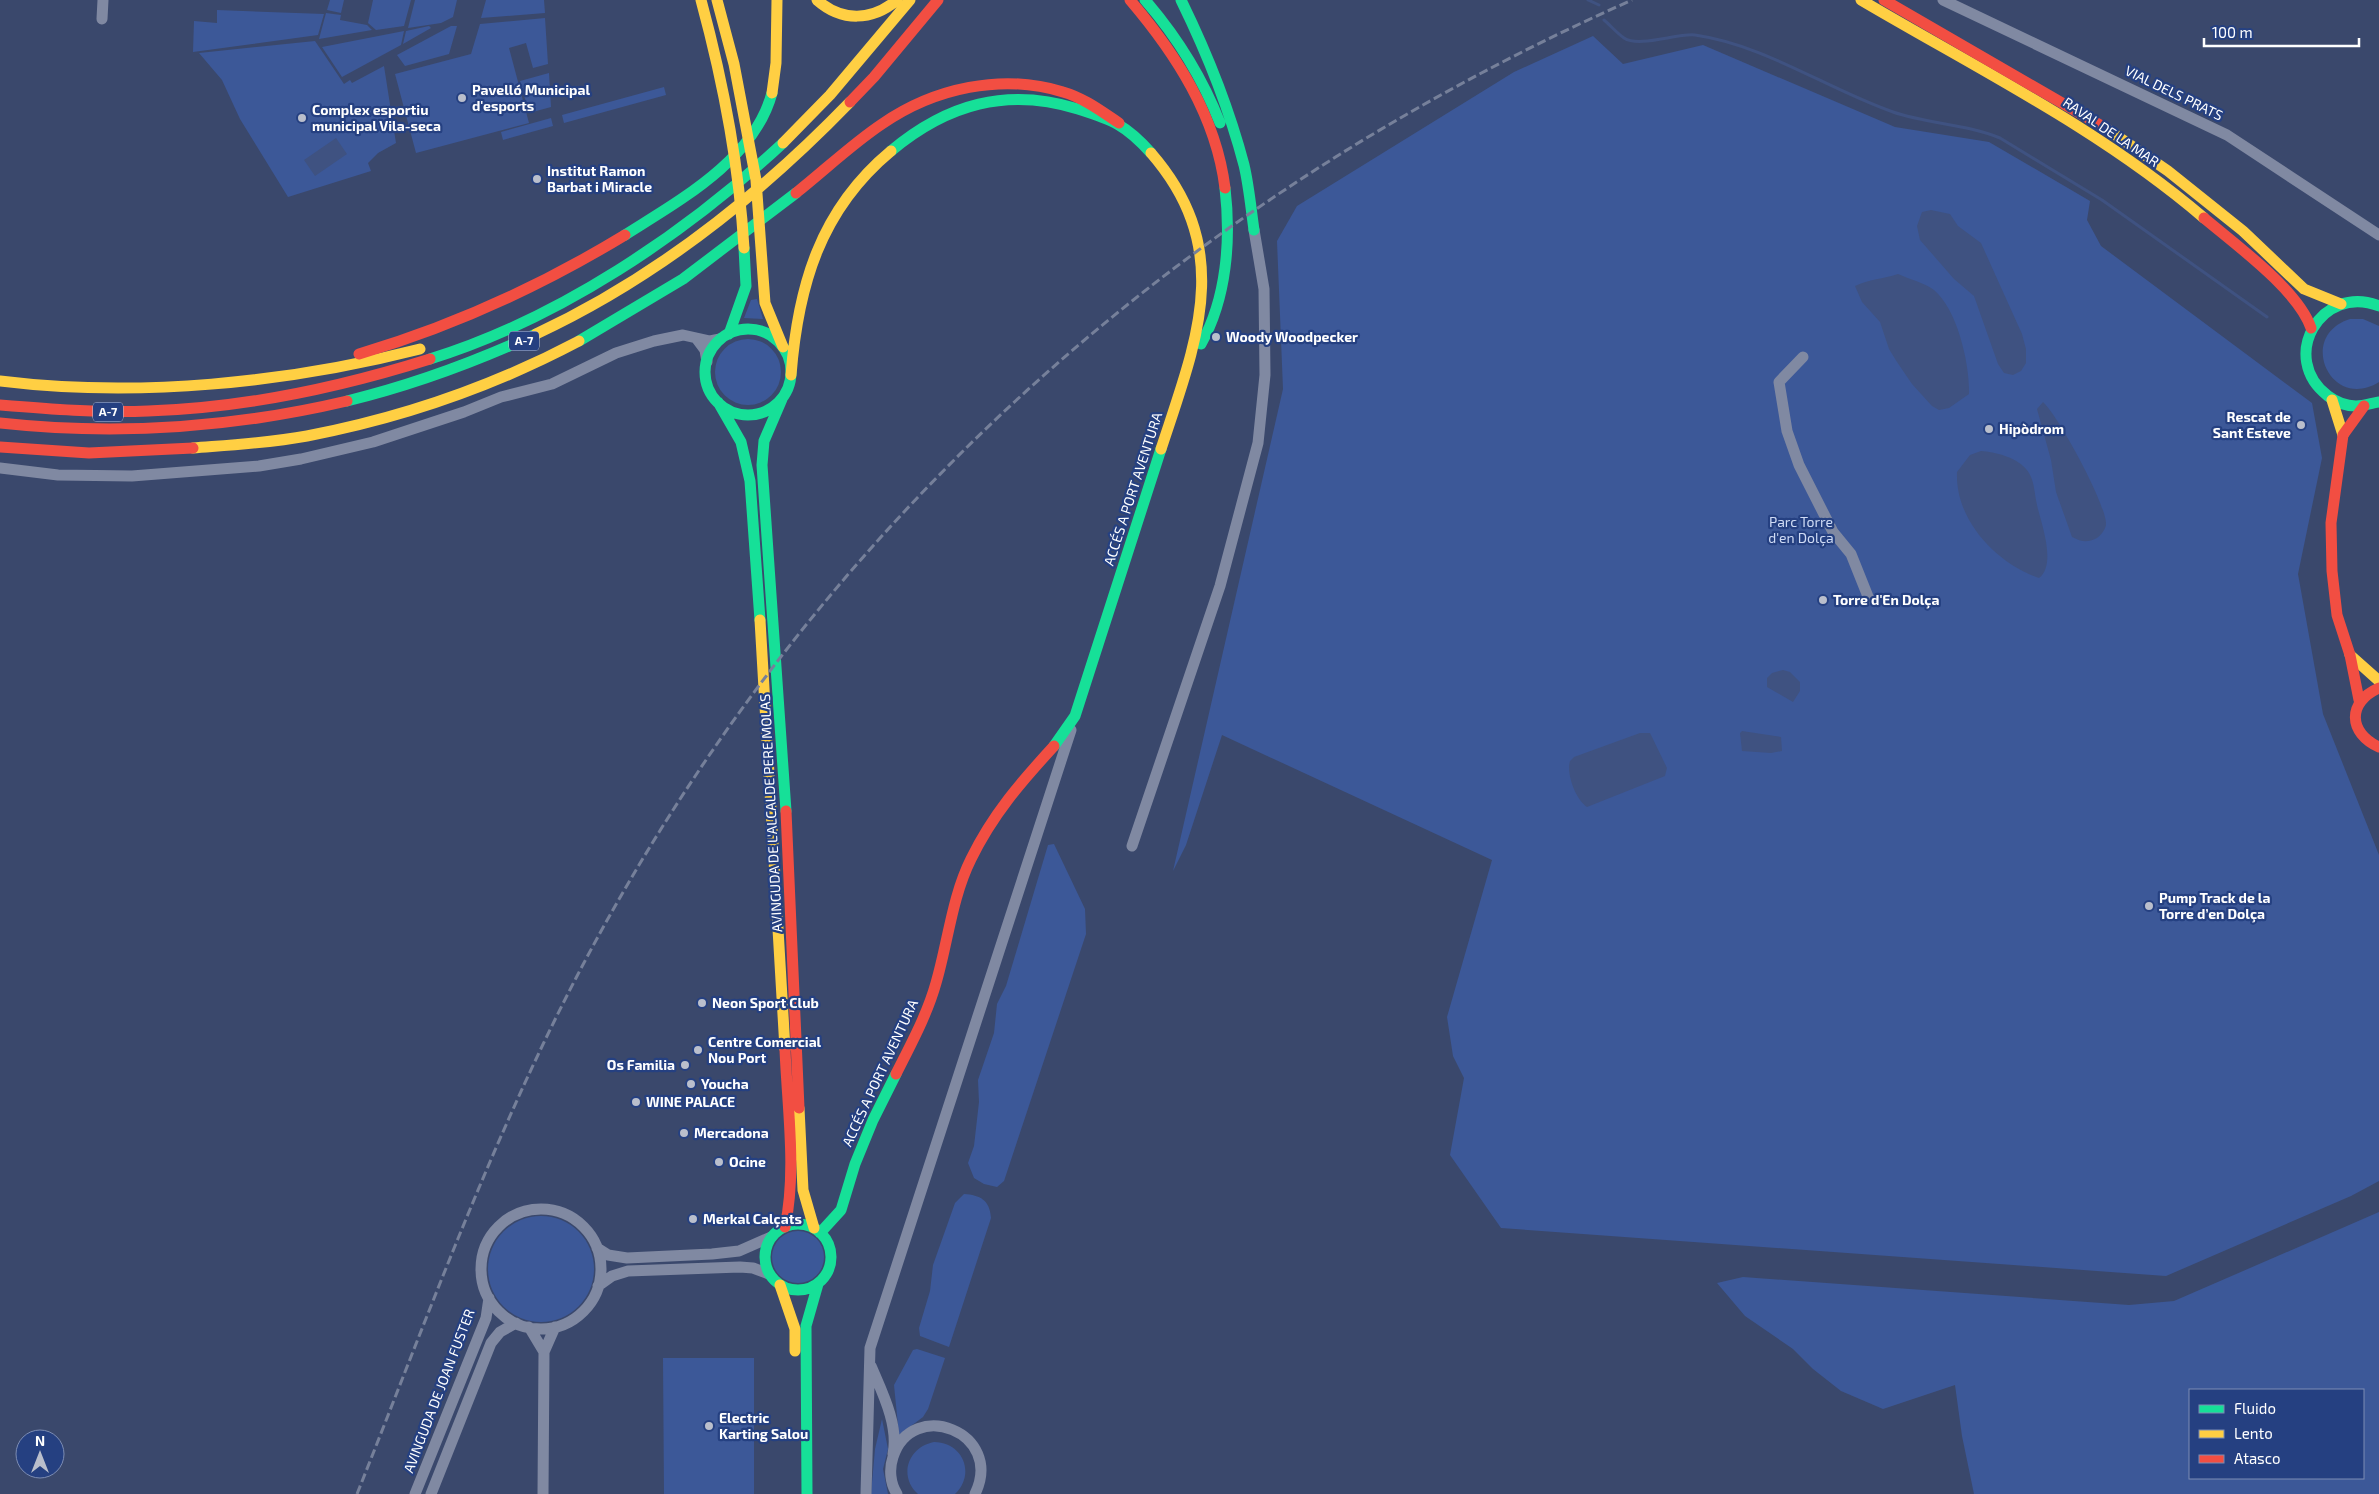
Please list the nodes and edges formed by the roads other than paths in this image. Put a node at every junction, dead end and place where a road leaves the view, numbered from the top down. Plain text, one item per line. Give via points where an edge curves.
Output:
1 (103, 0) edge
2 (701, 0) edge
3 (717, 0) edge
4 (777, 0) edge
5 (817, 0) edge
6 (899, 0) edge
7 (910, 0) edge
8 (1861, 0) edge
9 (1884, 0) edge
10 (1943, 0) edge
11 (938, 1) edge
12 (1137, 2) edge
13 (1182, 2) edge
14 (102, 20) dead end
15 (890, 24) junction
16 (1119, 123) junction
17 (1246, 196) junction
18 (1254, 230) joint
19 (2379, 234) edge
20 (576, 295) junction
21 (2341, 304) junction
22 (2379, 306) edge
23 (2311, 328) junction
24 (724, 337) junction
25 (696, 338) junction
26 (783, 347) junction
27 (1803, 358) dead end
28 (706, 362) junction
29 (1189, 364) junction
30 (791, 375) junction
31 (276, 376) junction
32 (0, 381) edge
33 (410, 387) junction
34 (782, 399) junction
35 (2332, 400) junction
36 (718, 402) junction
37 (2379, 402) edge
38 (0, 404) edge
39 (2364, 406) junction
40 (318, 420) dead end
41 (0, 423) edge
42 (299, 425) dead end
43 (2343, 435) junction
44 (237, 444) junction
45 (0, 447) edge
46 (0, 468) edge
47 (1869, 599) dead end
48 (2350, 655) junction
49 (2379, 681) edge
50 (2379, 688) edge
51 (2359, 700) junction
52 (1075, 716) junction
53 (2379, 747) edge
54 (1132, 846) dead end
55 (785, 1227) junction
56 (817, 1231) junction
57 (771, 1237) junction
58 (597, 1248) junction
59 (769, 1274) junction
60 (818, 1284) junction
61 (780, 1285) junction
62 (598, 1286) junction
63 (489, 1298) junction
64 (516, 1323) junction
65 (556, 1326) junction
66 (529, 1327) junction
67 (544, 1352) junction
68 (870, 1362) junction
69 (891, 1463) junction
70 (415, 1494) edge
71 (431, 1494) edge
72 (543, 1494) edge
73 (795, 1494) edge
74 (806, 1494) edge
75 (866, 1494) edge
76 (898, 1494) edge
77 (975, 1494) edge

1 - 14 street
2 - 24 main road via 720,69 741,192 744,295
3 - 26 main road via 745,117 756,180 765,304
4 - 31 main road via 776,61 767,109 743,145 705,181 635,230 510,299 403,341
5 - 6 main road via 843,16 862,17 880,13
6 - 15 main road via 892,10
7 - 15 main road, A-7
8 - 23 main road, RAVAL DE LA MAR via 2013,86 2089,133 2160,184 2235,243 2299,303 2308,315
9 - 21 main road, RAVAL DE LA MAR via 2104,127 2168,171 2243,230 2304,289
10 - 19 street, VIAL DELS PRATS via 2227,135
11 - 33 main road, A-7 via 860,93 818,135 771,180 694,242 629,286 563,323 477,363
12 - 17 main road via 1168,26 1188,55 1209,96
12 - 29 main road via 1190,83 1210,129 1222,169 1228,208 1228,250 1223,282 1209,331
13 - 17 main road via 1213,69 1244,167
15 - 20 main road, A-7 via 793,134 721,198 689,223
16 - 29 main road, ACCÉS A PORT AVENTURA via 1159,162 1181,199 1194,233 1202,269 1201,312
16 - 30 main road via 1050,101 1017,98 981,102 950,114 899,144 852,190 823,234 799,304
16 - 44 main road via 1083,100 1035,86 976,86 933,96 882,124 685,277 622,317 556,352 462,392 383,418 309,435
17 - 18 main road
18 - 54 street via 1264,289 1265,375 1258,443 1220,586
20 - 31 main road via 554,300 419,350 310,373
20 - 38 main road, A-7 via 508,329 437,357 363,380 288,396 217,407 136,412
21 - 22 main road, RAVAL DE LA MAR via 2358,301
21 - 23 main road, RAVAL DE LA MAR via 2321,316
23 - 35 main road via 2305,348 2307,368 2317,387
24 - 25 street via 710,341
24 - 26 main road via 738,330 758,330 776,339
24 - 28 main road
25 - 28 street via 705,350
25 - 46 street via 683,335 654,341 616,353 552,384 501,397 373,442 301,459 260,466 132,476 58,475
26 - 30 main road via 788,355
27 - 47 street via 1779,382 1787,431 1812,493 1833,532 1851,554
28 - 36 main road via 708,388
29 - 52 main road, ACCÉS A PORT AVENTURA
30 - 34 main road
31 - 32 main road via 198,386 119,389
33 - 40 main road via 392,399
33 - 41 main road, A-7 via 310,411 196,428 82,430
34 - 36 main road via 774,407 751,415 739,414
34 - 56 main road, AVINGUDA DE L'ALCALDE PERE MOLAS via 768,428 762,451 779,681 802,1176 804,1197
35 - 39 main road
35 - 43 main road
36 - 55 main road, AVINGUDA DE L'ALCALDE PERE MOLAS via 741,442 748,467 763,640 781,938 790,1177
37 - 39 main road
39 - 43 main road
42 - 44 main road
43 - 48 main road via 2330,523 2337,615
44 - 45 main road via 124,454
48 - 49 main road
48 - 51 main road
50 - 51 main road
51 - 53 main road via 2354,715 2358,731 2364,739
52 - 56 main road, ACCÉS A PORT AVENTURA via 1062,736 998,810 970,860 954,906 936,984 921,1025 865,1137 841,1210
52 - 68 street, ACCÉS A PORT AVENTURA via 870,1348
55 - 56 main road via 796,1224
55 - 57 main road
56 - 60 main road via 828,1244 831,1260 828,1271
57 - 58 street via 740,1250 712,1254 626,1258 608,1255
57 - 59 main road via 765,1256
58 - 62 street
58 - 63 street via 587,1231 562,1213 542,1209 517,1214 492,1234 484,1251 482,1280
59 - 61 main road
59 - 62 street via 740,1267 628,1272 612,1276
60 - 61 main road via 796,1290
60 - 74 main road via 806,1326
61 - 73 main road via 795,1329
62 - 65 street via 591,1302 579,1315
63 - 64 street via 500,1313
63 - 70 street, AVINGUDA DE JOAN FUSTER via 486,1318
64 - 66 street
64 - 71 street via 500,1332 491,1343
65 - 66 street
65 - 67 street
66 - 67 street
67 - 72 street
68 - 69 street via 887,1404 894,1444
68 - 75 street, ACCÉS A PORT AVENTURA
69 - 76 street via 891,1477
69 - 77 street via 895,1450 913,1432 938,1426 950,1428 962,1434 977,1452 981,1476

